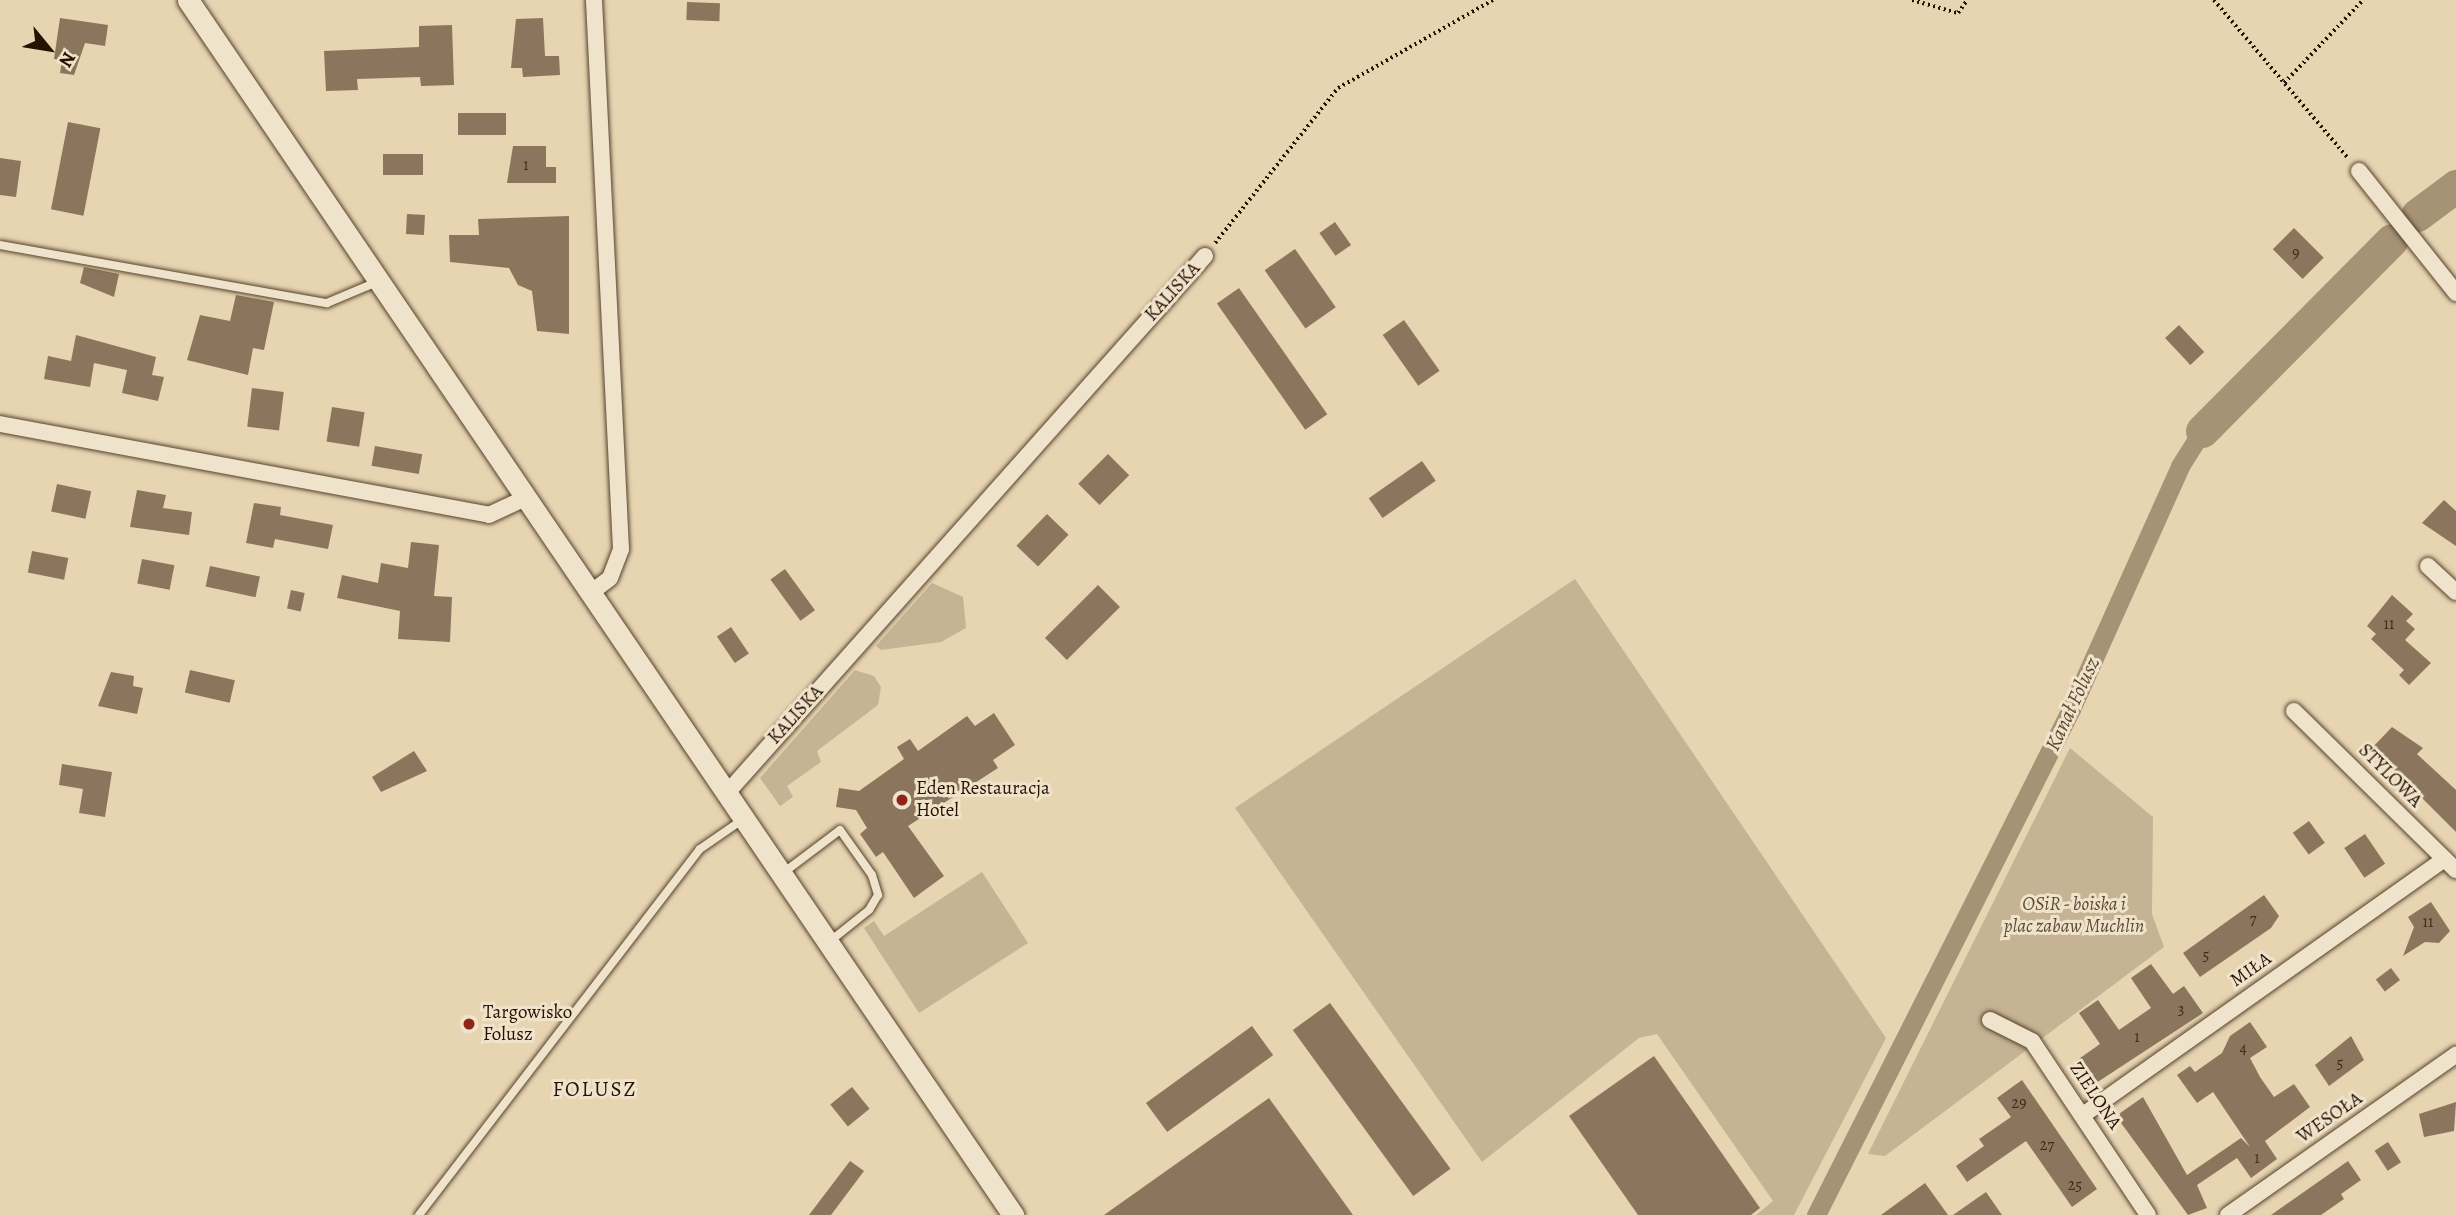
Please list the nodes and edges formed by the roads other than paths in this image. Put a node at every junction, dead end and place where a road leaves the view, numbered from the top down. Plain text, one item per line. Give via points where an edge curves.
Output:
1 (188, 0) edge
2 (594, 0) edge
3 (2359, 171) road end
4 (0, 245) edge
5 (1205, 256) road end
6 (379, 281) junction
7 (2456, 293) edge
8 (0, 424) edge
9 (525, 498) junction
10 (2428, 566) dead end
11 (2456, 592) edge
12 (589, 594) junction
13 (2294, 711) dead end
14 (727, 793) junction
15 (745, 819) junction
16 (2444, 859) junction
17 (2456, 870) edge
18 (783, 873) junction
19 (829, 942) junction
20 (1990, 1020) dead end
21 (2456, 1055) edge
22 (2083, 1115) junction
23 (419, 1215) edge
24 (1013, 1215) edge
25 (2148, 1215) edge
26 (2228, 1215) edge

1 - 6 main road
2 - 12 street via 621,549 610,578
3 - 7 street
4 - 6 lane via 327,303
5 - 14 street, KALISKA
6 - 9 main road
8 - 9 street via 489,515
9 - 12 main road
10 - 11 street
12 - 14 main road
13 - 16 street, STYLOWA
14 - 15 main road
15 - 18 main road
15 - 23 lane via 700,849
16 - 17 street, STYLOWA
16 - 22 street, MIŁA
18 - 19 main road
18 - 19 lane via 840,830 872,874 878,895 869,910
19 - 24 main road
20 - 22 street, ZIELONA via 2032,1041
21 - 26 street, WESOŁA
22 - 25 street, ZIELONA

